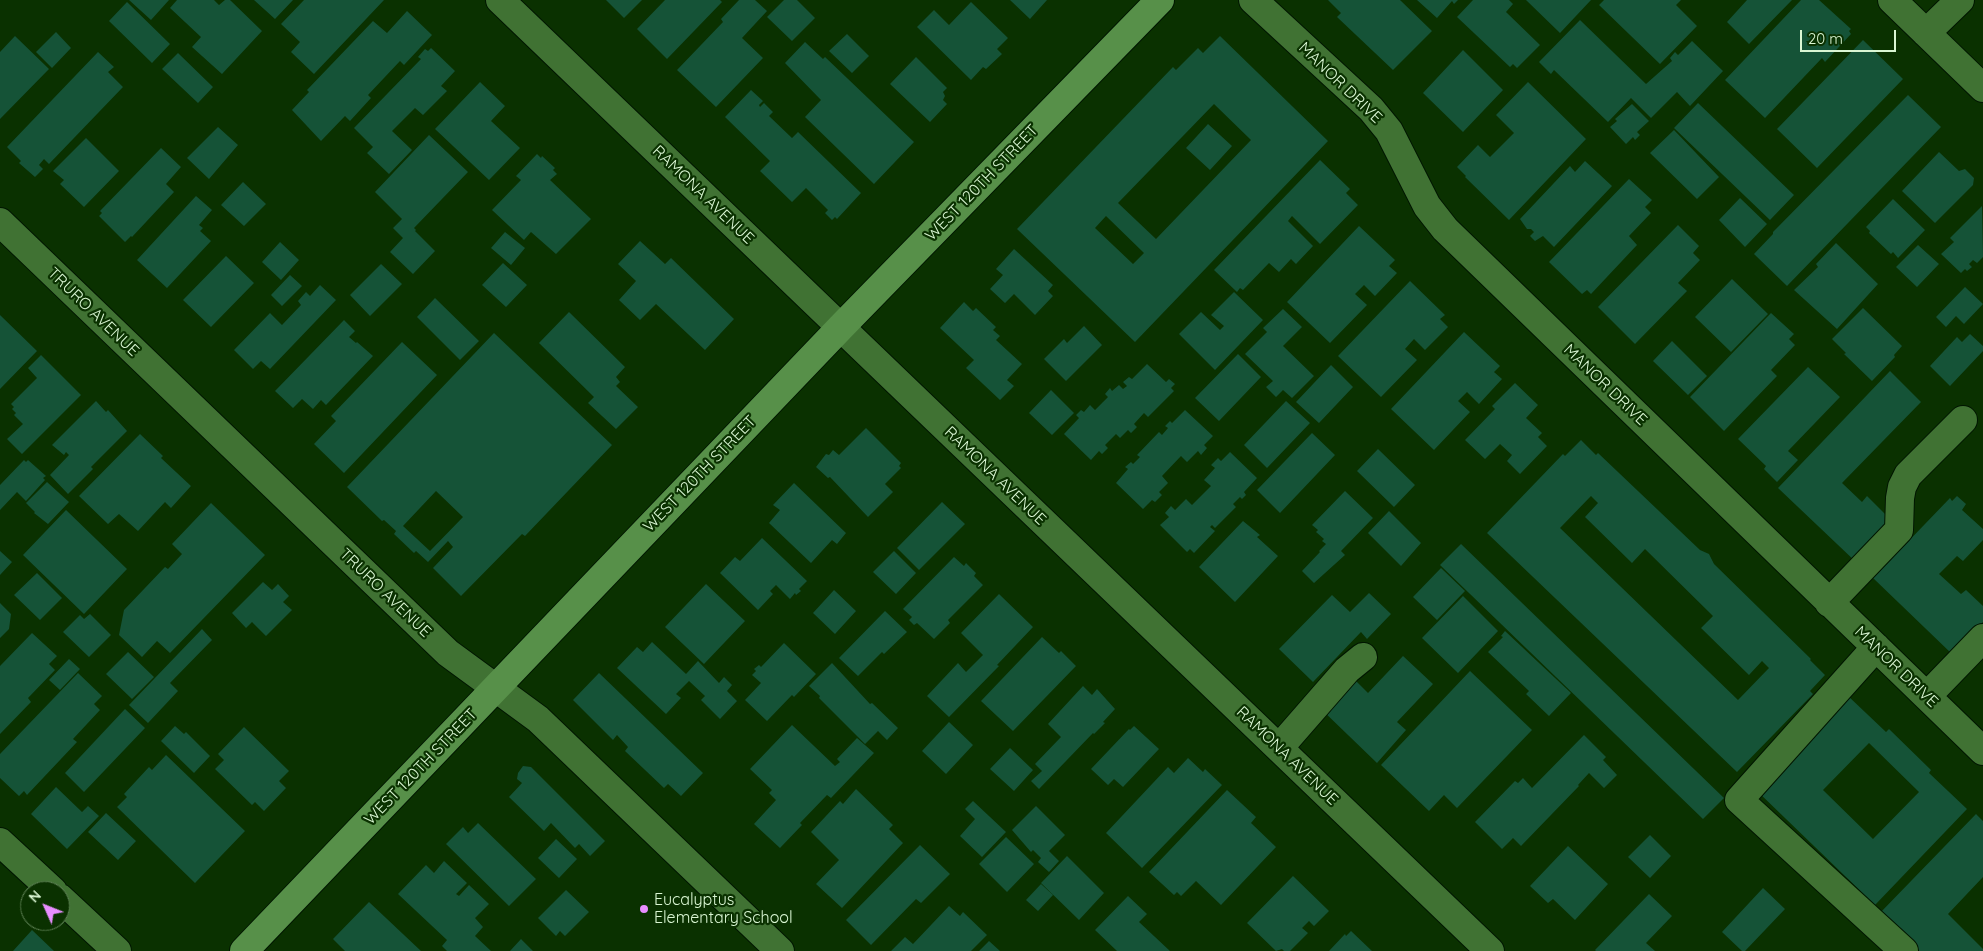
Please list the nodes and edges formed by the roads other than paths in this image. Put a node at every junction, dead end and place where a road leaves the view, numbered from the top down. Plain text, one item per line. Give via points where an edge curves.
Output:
1 (500, 0) edge
2 (1160, 0) edge
3 (1253, 0) edge
4 (1892, 0) edge
5 (1960, 0) edge
6 (1926, 33) junction
7 (1983, 88) edge
8 (0, 222) edge
9 (841, 327) junction
10 (1963, 420) dead end
11 (1829, 603) junction
12 (1983, 638) edge
13 (1876, 647) junction
14 (1364, 657) dead end
15 (496, 688) junction
16 (1927, 696) junction
17 (1279, 748) junction
18 (1983, 751) edge
19 (0, 842) edge
20 (42, 881) edge
21 (70, 907) edge
22 (117, 951) edge
23 (244, 951) edge
24 (780, 951) edge
25 (1490, 951) edge
26 (1904, 951) edge

1 - 9 street, RAMONA AVENUE
2 - 9 main road, WEST 120TH STREET
3 - 11 street, MANOR DRIVE via 1371,109 1389,131 1427,206 1444,229
4 - 6 street
5 - 6 street
6 - 7 street
8 - 15 street, TRURO AVENUE via 448,654
9 - 15 main road, WEST 120TH STREET
9 - 17 street, RAMONA AVENUE
10 - 11 street via 1908,474 1900,498 1899,530
11 - 13 street, MANOR DRIVE
12 - 16 street
13 - 16 street, MANOR DRIVE
13 - 26 street via 1739,800
14 - 17 street via 1347,670
15 - 23 main road, WEST 120TH STREET
15 - 24 street, TRURO AVENUE via 538,719
16 - 18 street, MANOR DRIVE
17 - 25 street, RAMONA AVENUE
19 - 20 street
21 - 22 street

